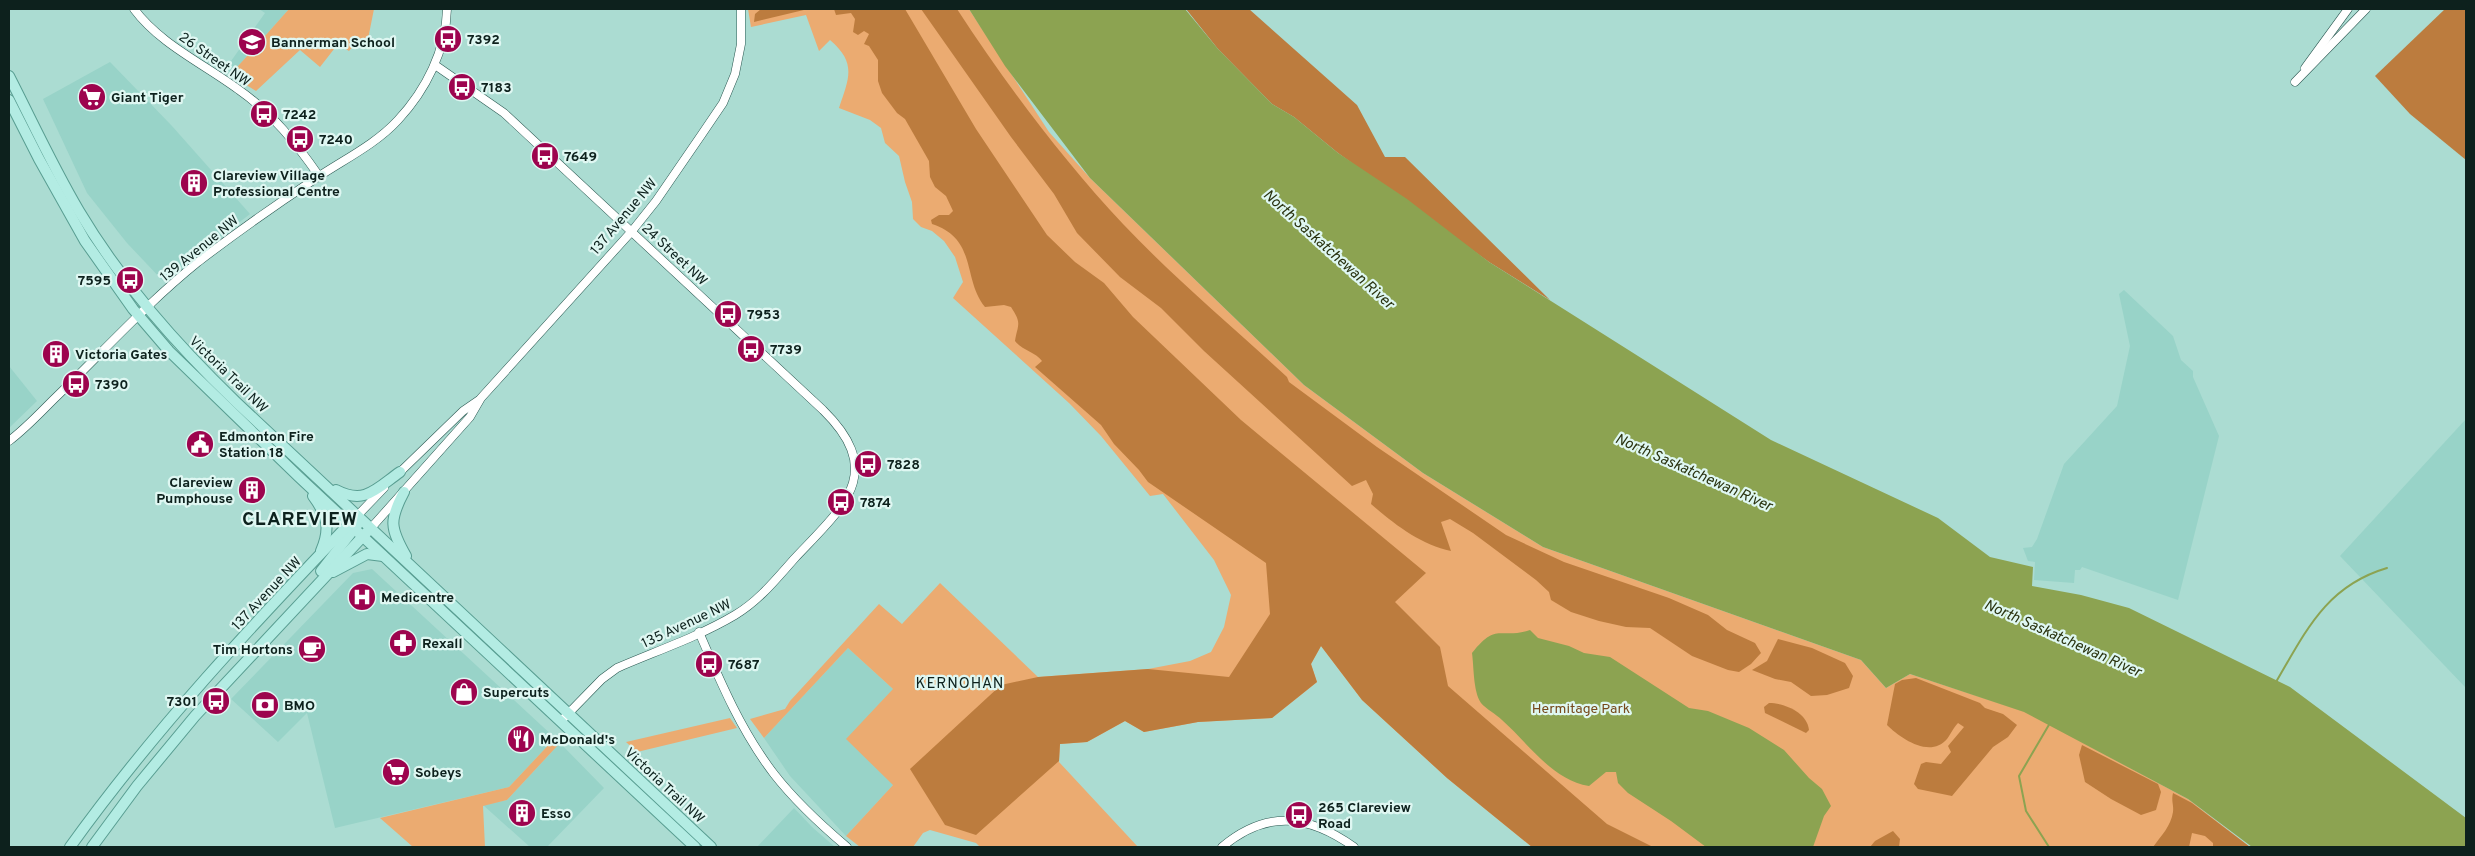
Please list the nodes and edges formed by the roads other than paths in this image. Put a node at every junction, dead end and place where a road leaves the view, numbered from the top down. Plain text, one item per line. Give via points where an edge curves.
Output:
1 (134, 9) edge
2 (447, 9) edge
3 (741, 9) edge
4 (2348, 9) edge
5 (2366, 9) edge
6 (435, 65) junction
7 (9, 76) edge
8 (9, 100) edge
9 (319, 176) junction
10 (632, 231) junction
11 (147, 308) junction
12 (138, 315) junction
13 (481, 398) junction
14 (9, 441) edge
15 (854, 460) joint
16 (400, 472) junction
17 (299, 477) junction
18 (324, 484) junction
19 (404, 492) junction
20 (357, 526) junction
21 (371, 528) junction
22 (385, 557) junction
23 (318, 558) junction
24 (413, 568) junction
25 (323, 578) junction
26 (275, 629) junction
27 (699, 632) junction
28 (569, 714) junction
29 (561, 721) junction
30 (70, 847) edge
31 (92, 847) edge
32 (695, 847) edge
33 (711, 847) edge
34 (847, 847) edge
35 (1222, 847) edge
36 (1354, 847) edge

1 - 9 street, 26 Street NW via 161,37 260,106 296,144
2 - 6 street, 139 Avenue NW
3 - 10 street, 137 Avenue NW via 738,64 723,103
4 - 5 street via 2295,82
6 - 9 street, 139 Avenue NW via 415,99 392,126
6 - 10 street, 24 Street NW via 504,113
7 - 11 main road, Victoria Trail NW via 79,210
8 - 12 main road, Victoria Trail NW via 85,241
9 - 11 street, 139 Avenue NW via 222,244
10 - 13 street, 137 Avenue NW
10 - 15 street, 24 Street NW via 836,424 850,444
11 - 12 street, 139 Avenue NW
11 - 18 main road, Victoria Trail NW via 193,360
12 - 14 street, 139 Avenue NW
12 - 17 main road, Victoria Trail NW via 188,372
13 - 16 street, 137 Avenue NW via 462,411
13 - 19 street, 137 Avenue NW via 470,417
15 - 27 street, 135 Avenue NW via 850,492 836,514 753,602 735,615
16 - 18 main road via 362,497 347,496
16 - 20 street, 137 Avenue NW
17 - 20 main road, Victoria Trail NW
17 - 23 main road via 328,521 326,540
18 - 20 main road, Victoria Trail NW
19 - 21 street, 137 Avenue NW
19 - 24 main road via 394,511 392,529
20 - 21 main road, Victoria Trail NW
20 - 21 main road, 137 Avenue NW
20 - 22 main road, Victoria Trail NW
20 - 23 main road, 137 Avenue NW
20 - 25 main road, 137 Avenue NW
20 - 26 main road
21 - 24 main road, Victoria Trail NW
22 - 25 main road via 368,554
22 - 29 main road, Victoria Trail NW
23 - 30 main road, 137 Avenue NW via 182,705 121,778
24 - 28 main road, Victoria Trail NW
25 - 26 main road, 137 Avenue NW
26 - 31 main road, 137 Avenue NW via 195,716
27 - 28 street, 135 Avenue NW via 617,668
27 - 34 street via 734,709 769,767 794,798
28 - 29 street, 135 Avenue NW
28 - 33 main road, Victoria Trail NW
29 - 32 main road, Victoria Trail NW
35 - 36 street via 1248,830 1284,821 1319,826

